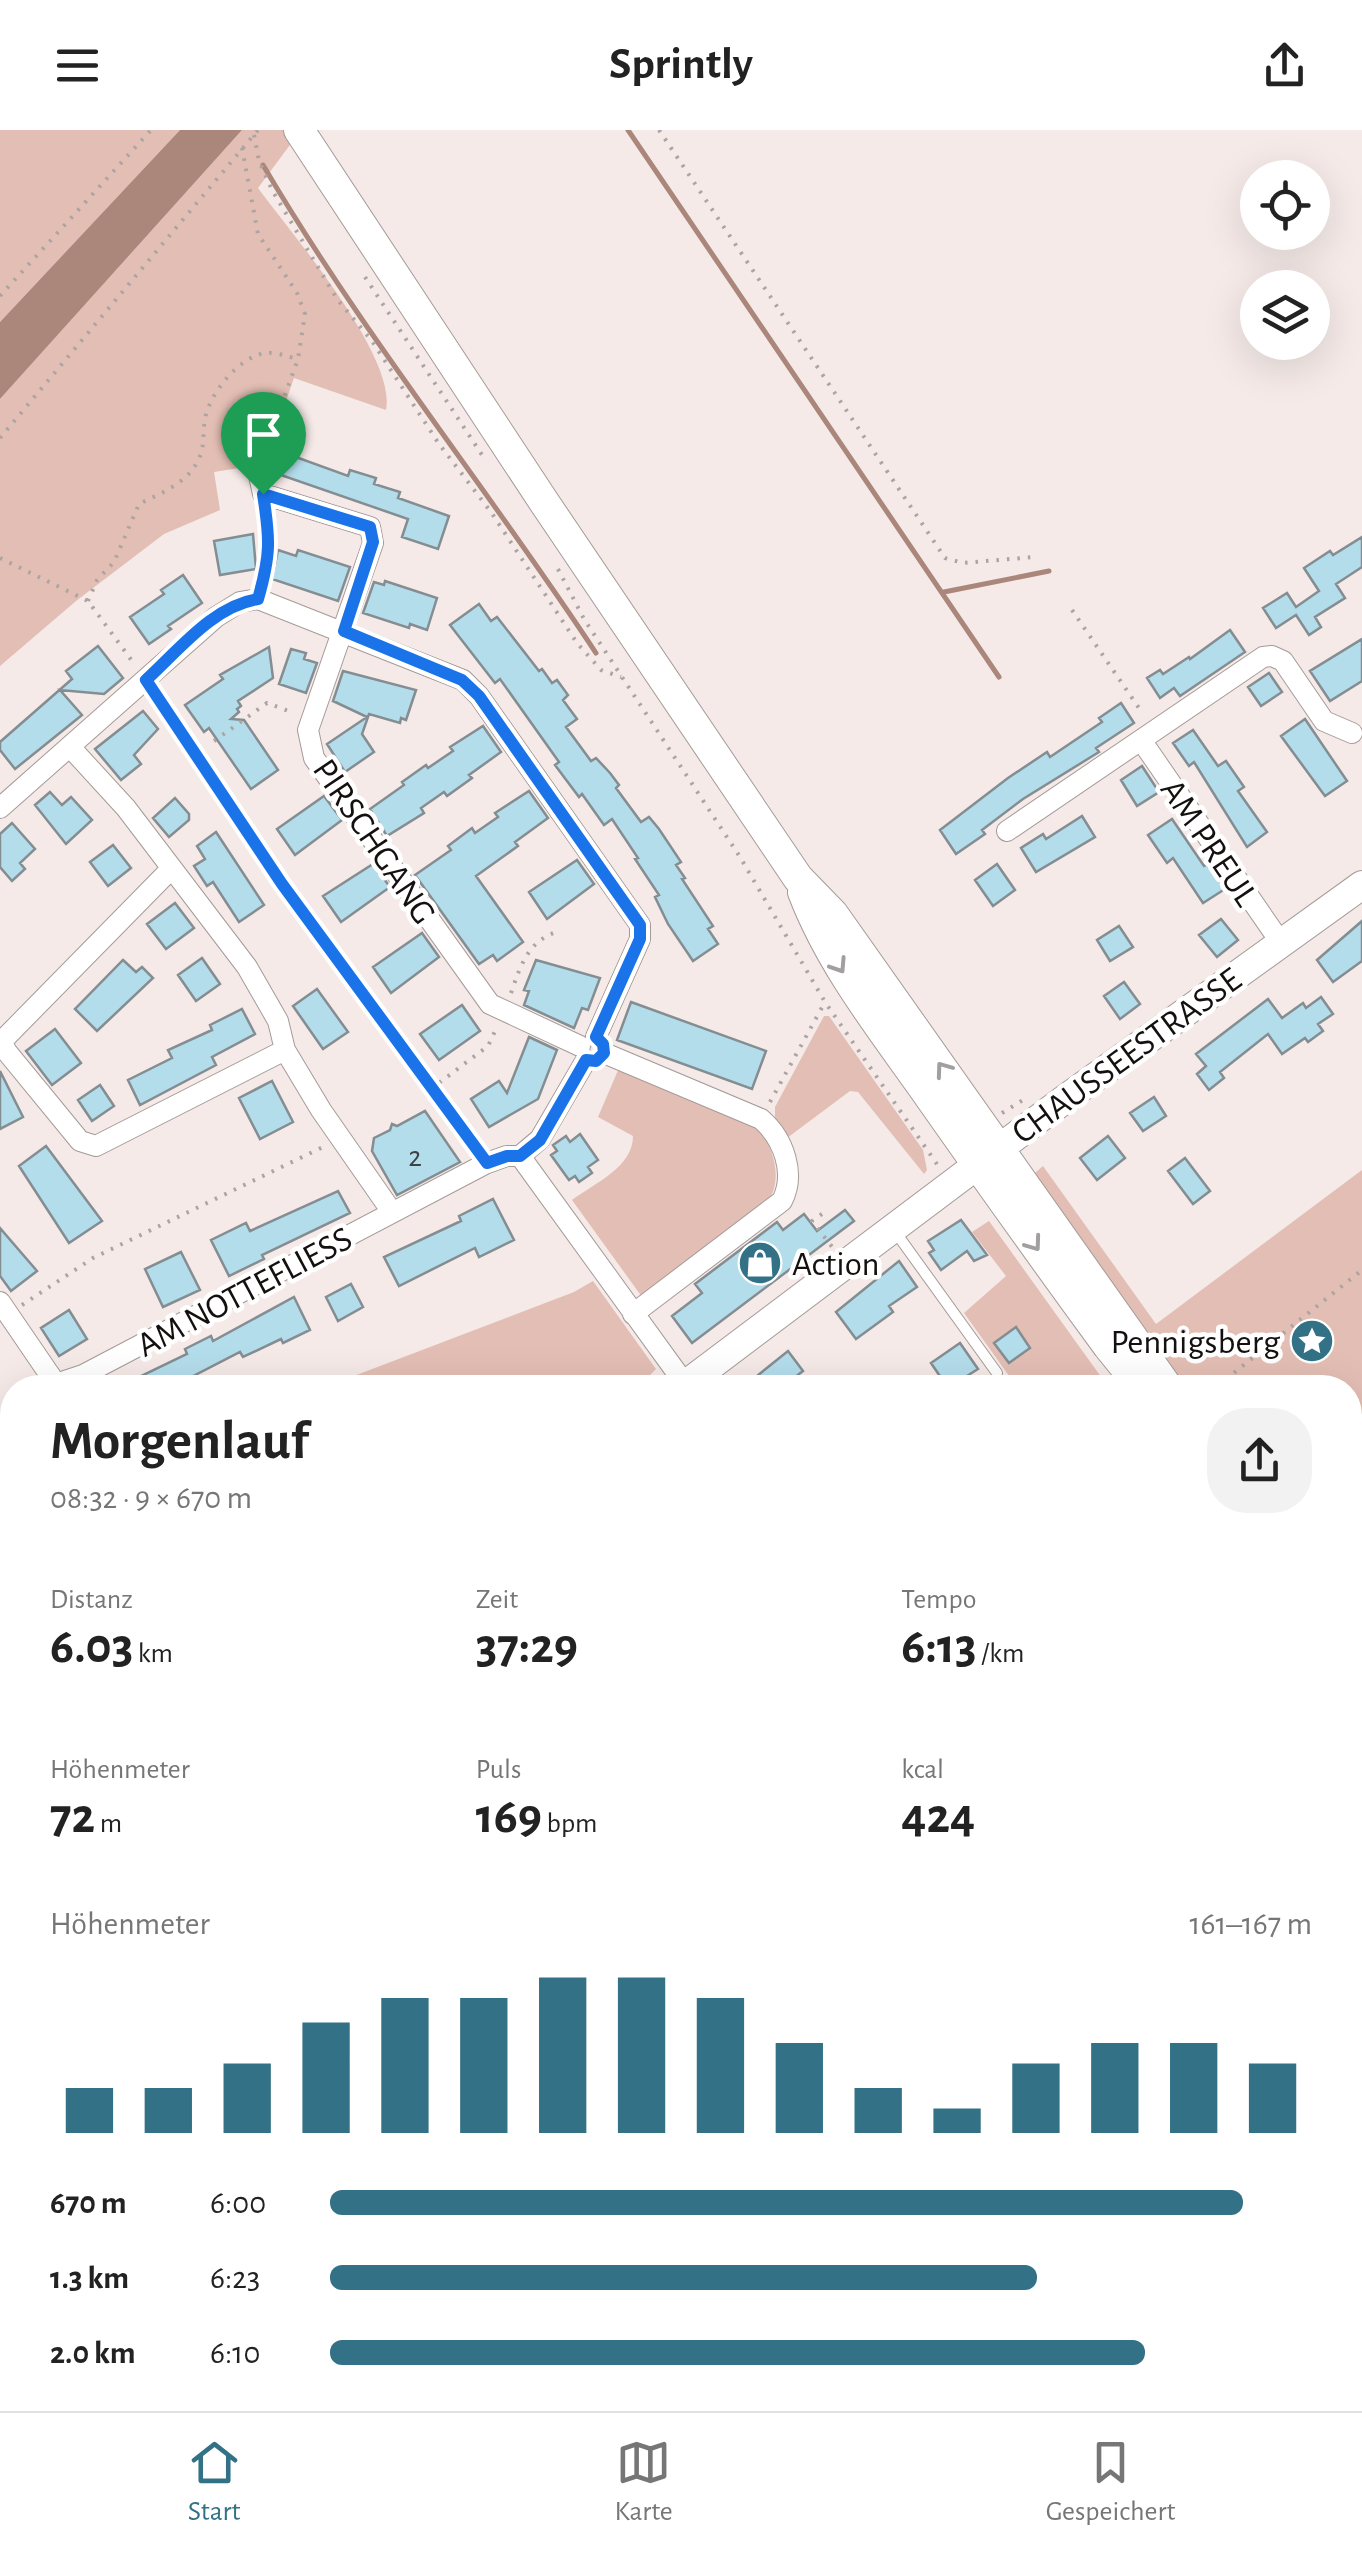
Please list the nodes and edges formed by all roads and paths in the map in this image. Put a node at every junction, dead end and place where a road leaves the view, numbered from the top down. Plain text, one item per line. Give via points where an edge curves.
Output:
1 (151, 130) edge
2 (258, 130) edge
3 (300, 130) edge
4 (659, 130) edge
5 (254, 136) junction
6 (242, 148) junction
7 (358, 266) dead end
8 (0, 296) edge
9 (298, 360) junction
10 (0, 438) edge
11 (489, 465) dead end
12 (258, 472) joint
13 (263, 494) junction
14 (1034, 557) dead end
15 (0, 558) edge
16 (552, 560) dead end
17 (258, 599) junction
18 (88, 601) junction
19 (1072, 610) dead end
20 (344, 631) junction
21 (621, 677) junction
22 (146, 680) junction
23 (312, 720) junction
24 (1352, 733) dead end
25 (1147, 735) junction
26 (214, 742) dead end
27 (71, 748) junction
28 (0, 808) edge
29 (1008, 831) dead end
30 (171, 869) junction
31 (1362, 885) edge
32 (1281, 943) junction
33 (825, 1002) junction
34 (0, 1042) edge
35 (591, 1049) junction
36 (286, 1050) junction
37 (761, 1119) junction
38 (341, 1139) junction
39 (520, 1156) junction
40 (989, 1157) junction
41 (487, 1163) junction
42 (938, 1165) dead end
43 (392, 1212) junction
44 (822, 1214) dead end
45 (893, 1229) junction
46 (833, 1248) dead end
47 (1362, 1270) edge
48 (4, 1308) edge
49 (633, 1314) junction
50 (997, 1373) dead end
51 (50, 1375) edge
52 (82, 1375) edge
53 (675, 1375) edge
54 (698, 1375) edge
55 (1131, 1375) edge
56 (1158, 1375) edge
57 (1231, 1375) edge

1 - 8 path
2 - 5 path
3 - 40 main road via 798,878 832,956
4 - 14 path via 946,558
5 - 6 path
5 - 21 path via 272,190 337,298 577,643 600,670
6 - 9 path via 258,234 306,314
6 - 10 path
7 - 11 path
9 - 12 path
9 - 18 path via 266,353 229,377 210,400 205,446 194,468 139,504
12 - 13 street
13 - 17 lane via 270,543
13 - 20 street, PIRSCHGANG via 370,527 373,542
15 - 18 path
16 - 21 path
17 - 20 street
17 - 22 street via 216,617
18 - 22 path
19 - 25 path
20 - 23 street, PIRSCHGANG
20 - 35 street via 462,680 479,696 640,925 640,939
21 - 33 path via 740,856
22 - 27 street
22 - 41 path via 293,900
23 - 26 path via 268,703
23 - 35 street, PIRSCHGANG via 314,758 490,1004
24 - 25 street, AM PREUL via 1324,722 1288,668 1272,656
25 - 29 street, AM PREUL
25 - 32 street, AM PREUL
27 - 28 street
27 - 30 street
30 - 34 street
30 - 36 street via 247,967 278,1021
31 - 32 main road, CHAUSSEESTRASSE
32 - 40 main road, CHAUSSEESTRASSE
33 - 37 path
33 - 42 path
34 - 36 street via 80,1142 96,1146
35 - 37 street, PIRSCHGANG
35 - 39 street via 540,1140
36 - 38 street
37 - 49 street via 778,1138 788,1172 782,1202
38 - 43 street
38 - 48 path
39 - 41 street, AM NOTTEFLIESS
39 - 49 street
40 - 45 main road, CHAUSSEESTRASSE
40 -> 55 main road
40 - 56 main road
41 - 43 street, AM NOTTEFLIESS
43 - 52 street, AM NOTTEFLIESS
44 - 46 path via 812,1221
45 - 50 lane
45 - 54 main road, CHAUSSEESTRASSE
47 - 57 path
48 - 51 street, AM NOTTEFLIESS
49 - 53 street

